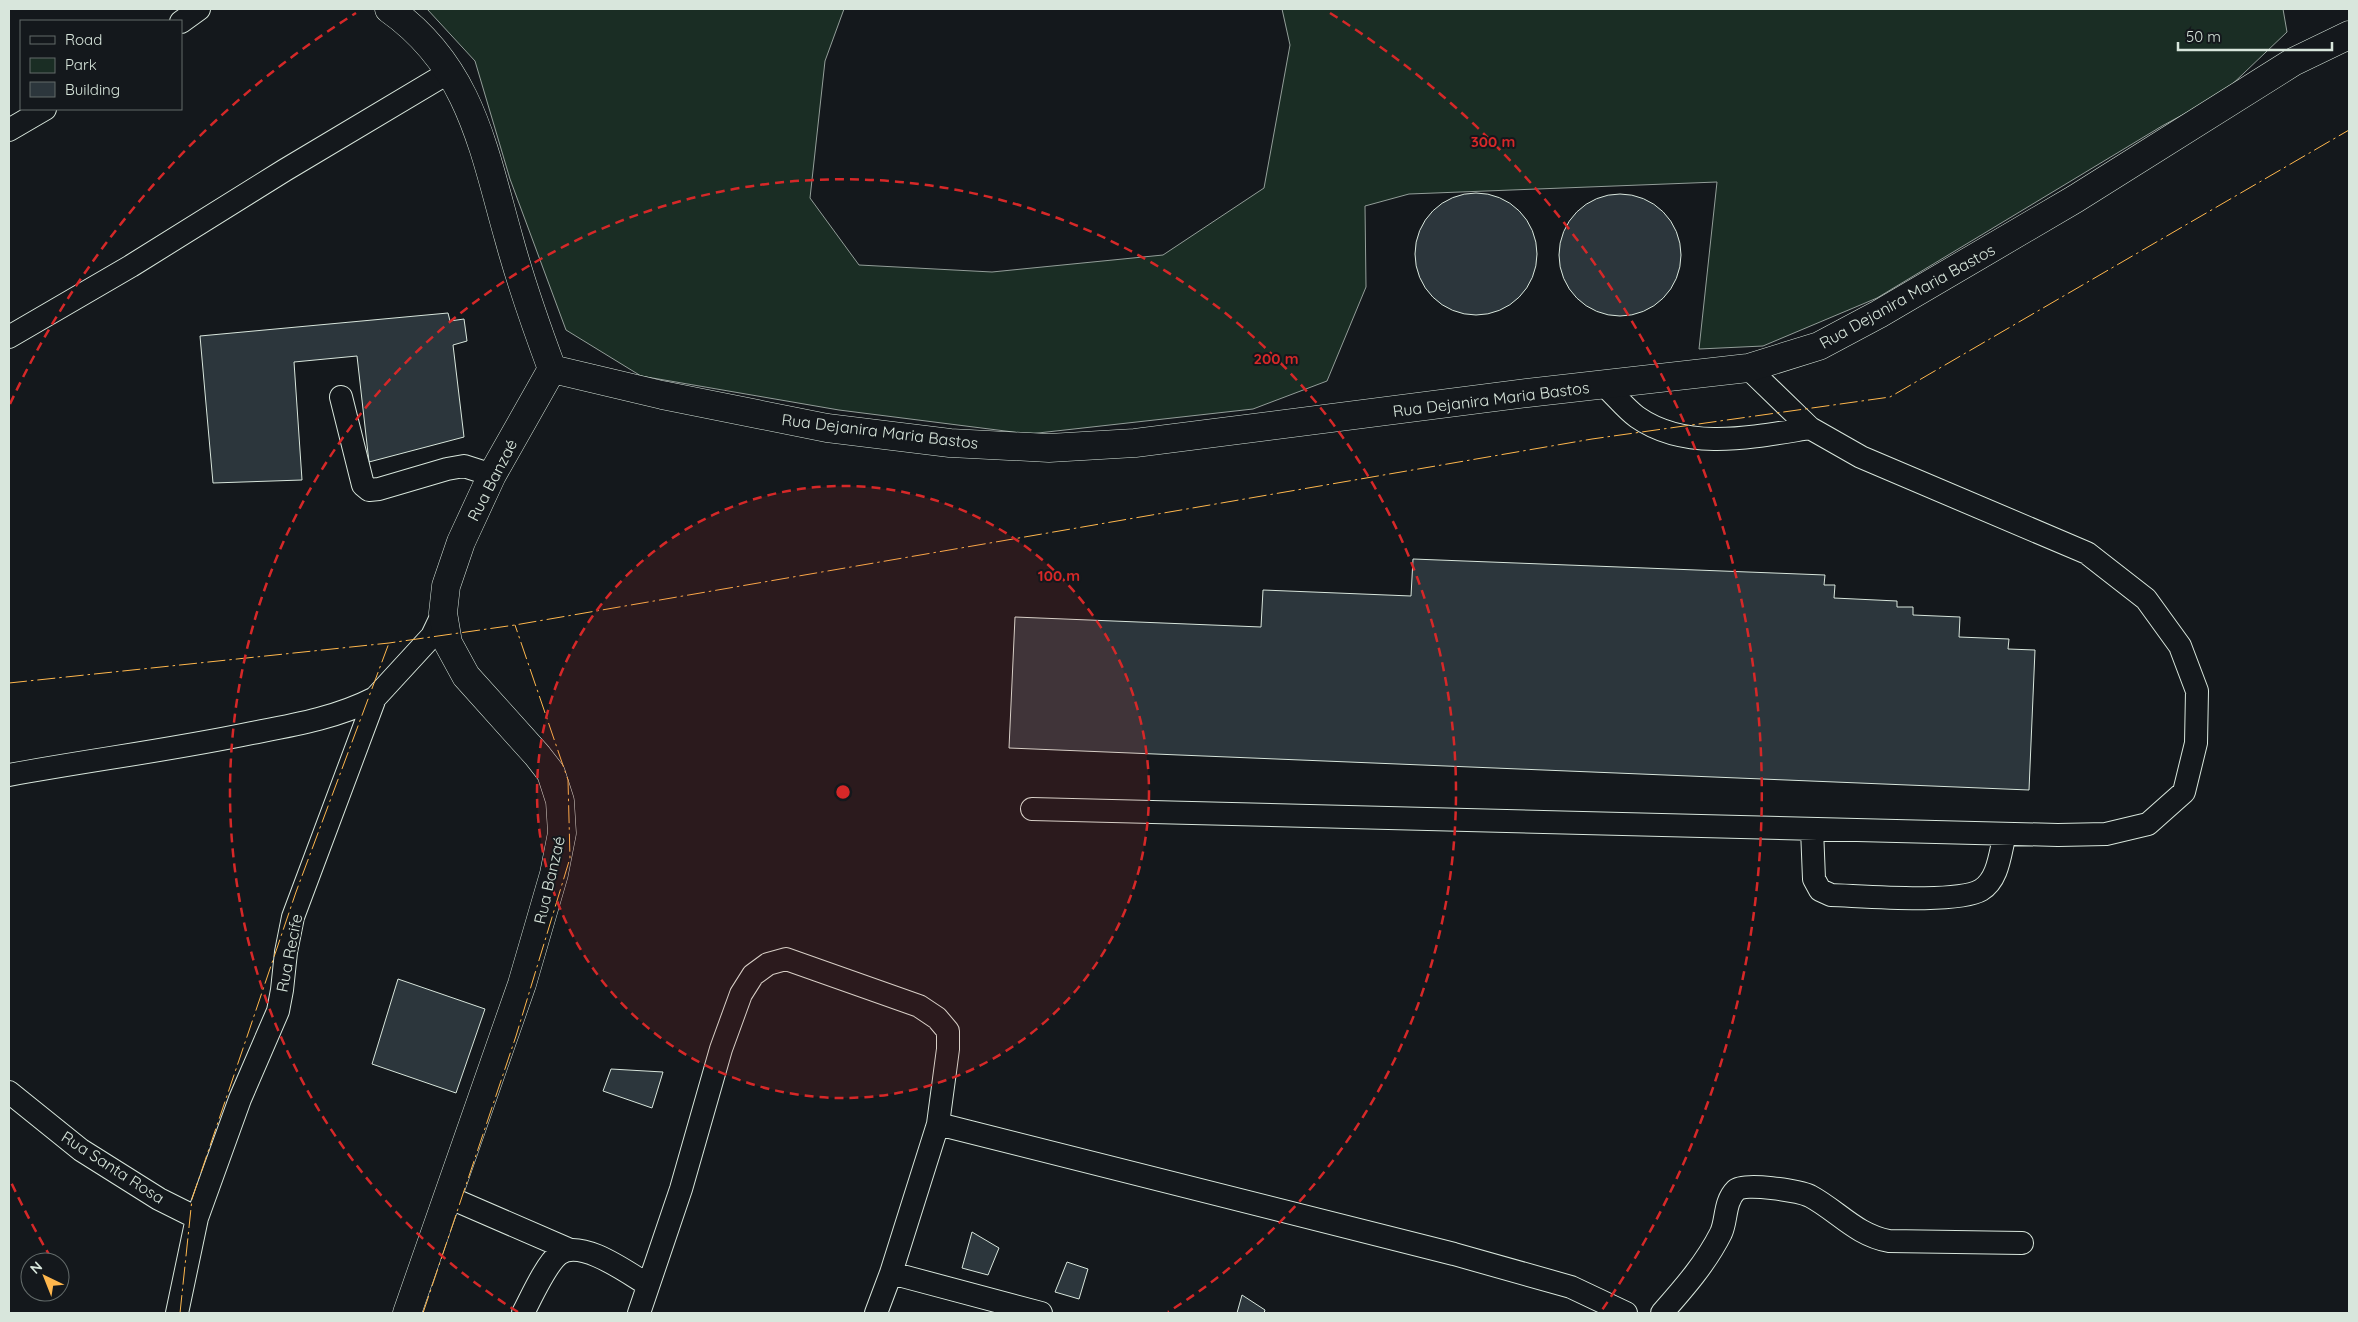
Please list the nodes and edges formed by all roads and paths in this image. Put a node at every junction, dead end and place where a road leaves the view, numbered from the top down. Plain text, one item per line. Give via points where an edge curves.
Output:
1 (199, 9) edge
2 (389, 9) edge
3 (182, 21) edge
4 (2349, 35) edge
5 (450, 71) junction
6 (43, 110) edge
7 (9, 130) edge
8 (9, 337) edge
9 (552, 368) junction
10 (1748, 368) junction
11 (1604, 385) junction
12 (341, 397) dead end
13 (1810, 428) junction
14 (492, 475) junction
15 (442, 613) junction
16 (375, 698) junction
17 (9, 775) edge
18 (1032, 809) dead end
19 (1812, 829) junction
20 (2005, 834) junction
21 (9, 1092) edge
22 (938, 1124) junction
23 (448, 1197) junction
24 (196, 1218) junction
25 (2022, 1243) dead end
26 (568, 1249) junction
27 (891, 1273) junction
28 (648, 1285) junction
29 (177, 1313) edge
30 (408, 1313) edge
31 (523, 1313) edge
32 (639, 1313) edge
33 (876, 1313) edge
34 (1040, 1313) edge
35 (1626, 1313) edge
36 (1662, 1313) edge

1 - 3 street
2 - 5 main road via 428,43
4 - 10 main road, Rua Dejanira Maria Bastos via 2293,62 2075,199 1879,314 1820,346
5 - 8 street
5 - 9 main road via 473,116 522,286
6 - 7 street
9 - 11 main road, Rua Dejanira Maria Bastos via 827,428 950,443 1049,448 1135,443
9 - 14 main road, Rua Banzaé
10 - 11 main road, Rua Dejanira Maria Bastos
10 - 13 street
11 - 13 street via 1638,417 1678,437 1759,436
12 - 14 street via 363,485 369,490 464,466
13 - 20 street via 1861,457 2087,554 2146,599 2180,646 2197,691 2196,743 2184,792 2148,824 2106,834
14 - 15 main road, Rua Banzaé via 461,542 446,586
15 - 16 street, Rua Recife via 432,636
15 - 23 main road, Rua Banzaé via 448,643 466,676 550,773 560,801 562,833 554,874 522,984
16 - 17 street via 335,715 288,726
16 - 24 street, Rua Recife via 294,917 278,1011 240,1098
18 - 19 street
19 - 20 street
19 - 20 street via 1814,879 1820,890 1831,896 1955,897 1982,889 1995,874
21 - 24 street, Rua Santa Rosa via 81,1150
22 - 27 street
22 - 28 street via 948,1031 937,1018 919,1006 786,959 768,964 753,975 738,1003
22 - 35 street via 1454,1254 1571,1287
23 - 26 street
23 - 30 main road, Rua Banzaé
24 - 29 street, Rua Recife
25 - 36 street via 1873,1238 1807,1195 1748,1185 1736,1189 1729,1201 1722,1231 1706,1260
26 - 28 street via 601,1257
26 - 31 street via 557,1255
27 - 33 street
27 - 34 street
28 - 32 street

